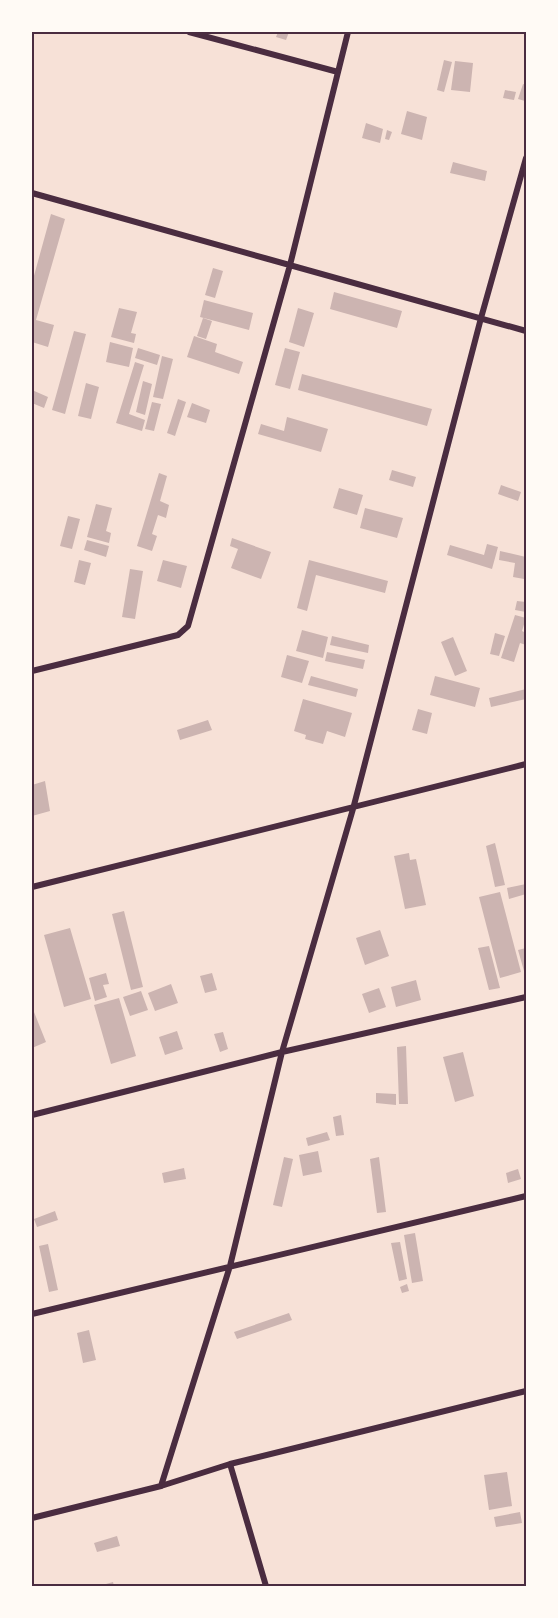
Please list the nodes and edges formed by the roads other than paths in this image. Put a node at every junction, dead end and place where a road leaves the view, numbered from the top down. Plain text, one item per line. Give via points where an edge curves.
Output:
1 (189, 32) edge
2 (348, 32) edge
3 (338, 72) junction
4 (526, 158) edge
5 (32, 193) edge
6 (290, 265) junction
7 (481, 318) junction
8 (526, 332) edge
9 (32, 671) edge
10 (526, 764) edge
11 (353, 809) junction
12 (32, 886) edge
13 (526, 997) edge
14 (282, 1052) junction
15 (32, 1115) edge
16 (526, 1196) edge
17 (230, 1266) junction
18 (32, 1314) edge
19 (526, 1391) edge
20 (230, 1464) junction
21 (161, 1486) junction
22 (32, 1518) edge
23 (266, 1587) edge

1 - 3 street
2 - 3 street
3 - 6 street
4 - 7 street
5 - 6 street
6 - 7 street
6 - 9 street via 188,626 178,635
7 - 8 street
7 - 11 street
10 - 11 street
11 - 12 street
11 - 14 street
13 - 14 street
14 - 15 street
14 - 17 street
16 - 17 street
17 - 18 street
17 - 21 street
19 - 20 street
20 - 21 street
20 - 23 street
21 - 22 street

